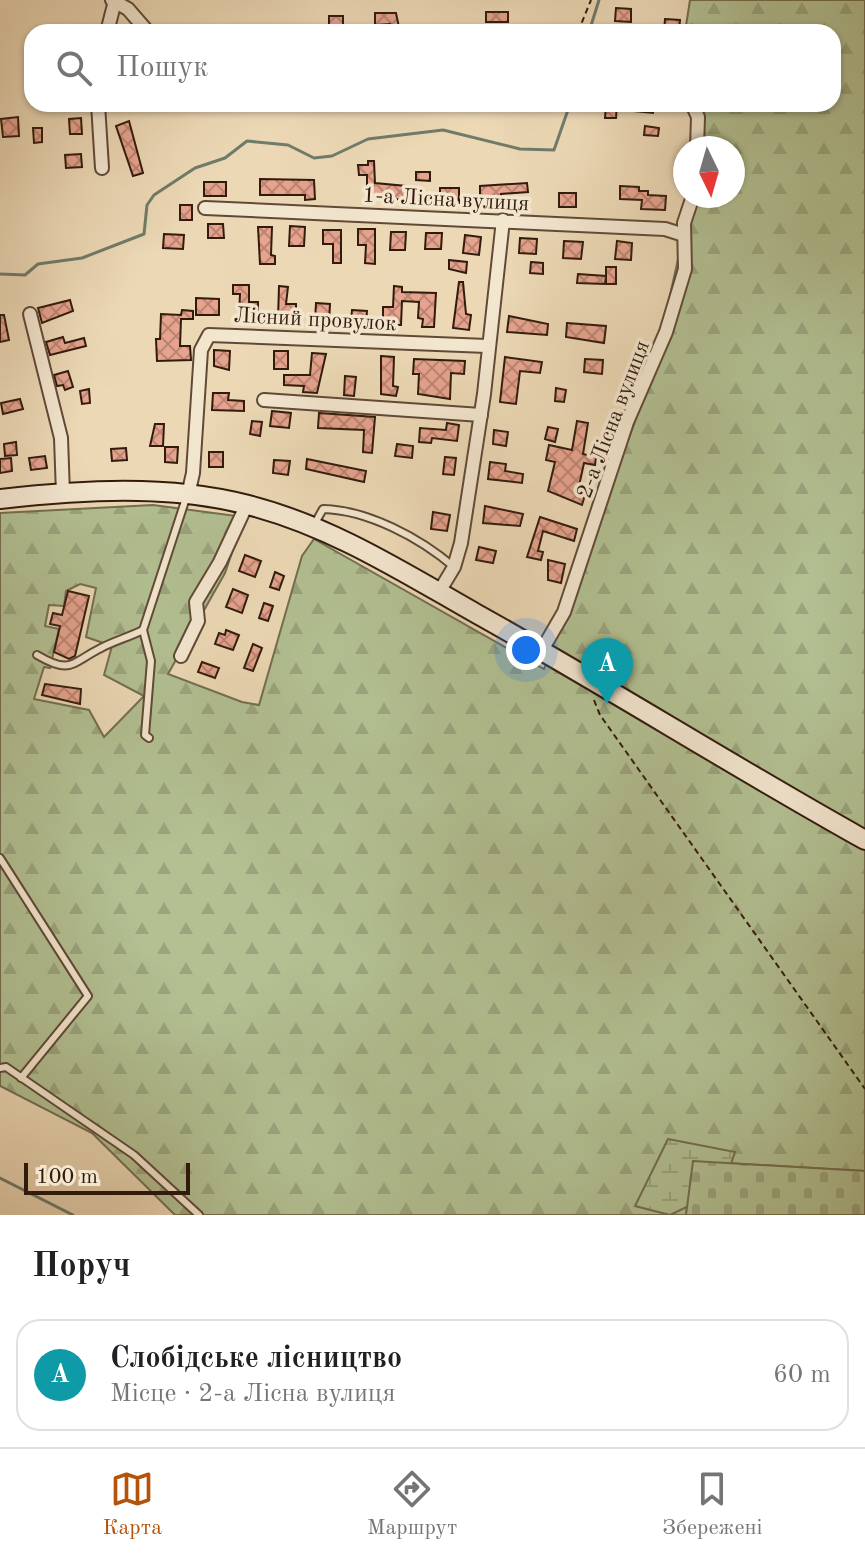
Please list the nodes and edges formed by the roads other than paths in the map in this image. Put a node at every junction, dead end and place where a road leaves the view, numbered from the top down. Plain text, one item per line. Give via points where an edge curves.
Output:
1 (114, 1) edge
2 (109, 24) edge
3 (141, 24) edge
4 (98, 112) edge
5 (697, 112) edge
6 (697, 136) edge
7 (102, 168) dead end
8 (205, 208) dead end
9 (690, 208) edge
10 (503, 220) junction
11 (684, 235) junction
12 (30, 314) dead end
13 (487, 346) junction
14 (264, 400) dead end
15 (481, 415) junction
16 (63, 494) junction
17 (188, 495) junction
18 (0, 499) edge
19 (247, 504) junction
20 (313, 527) junction
21 (454, 567) junction
22 (439, 592) junction
23 (143, 630) junction
24 (542, 650) junction
25 (37, 655) dead end
26 (181, 656) dead end
27 (149, 738) dead end
28 (865, 840) edge
29 (0, 858) edge
30 (0, 1068) edge
31 (21, 1078) junction
32 (199, 1215) edge

1 - 2 street
1 - 3 street
4 - 7 street
5 - 6 street
8 - 10 street, 1-а Лісна вулиця
9 - 11 street, 2-а Лісна вулиця
10 - 11 street, 1-а Лісна вулиця via 665,229
10 - 13 street
11 - 24 street, 2-а Лісна вулиця via 685,269 666,332 627,422 564,612
12 - 16 street via 61,438
13 - 15 street
13 - 17 street, Лісний провулок via 209,335 201,350
14 - 15 street
15 - 21 street
16 - 17 street
16 - 18 street
17 - 19 street
17 - 23 lane
19 - 20 street
19 - 26 street via 196,602 198,621
20 - 21 lane via 323,509 347,509 438,553
20 - 22 street
21 - 22 street
22 - 24 street
23 - 25 lane via 73,666
23 - 27 lane via 151,661 145,735
24 - 28 street
29 - 31 lane via 88,996
30 - 31 lane
31 - 32 lane via 134,1155

